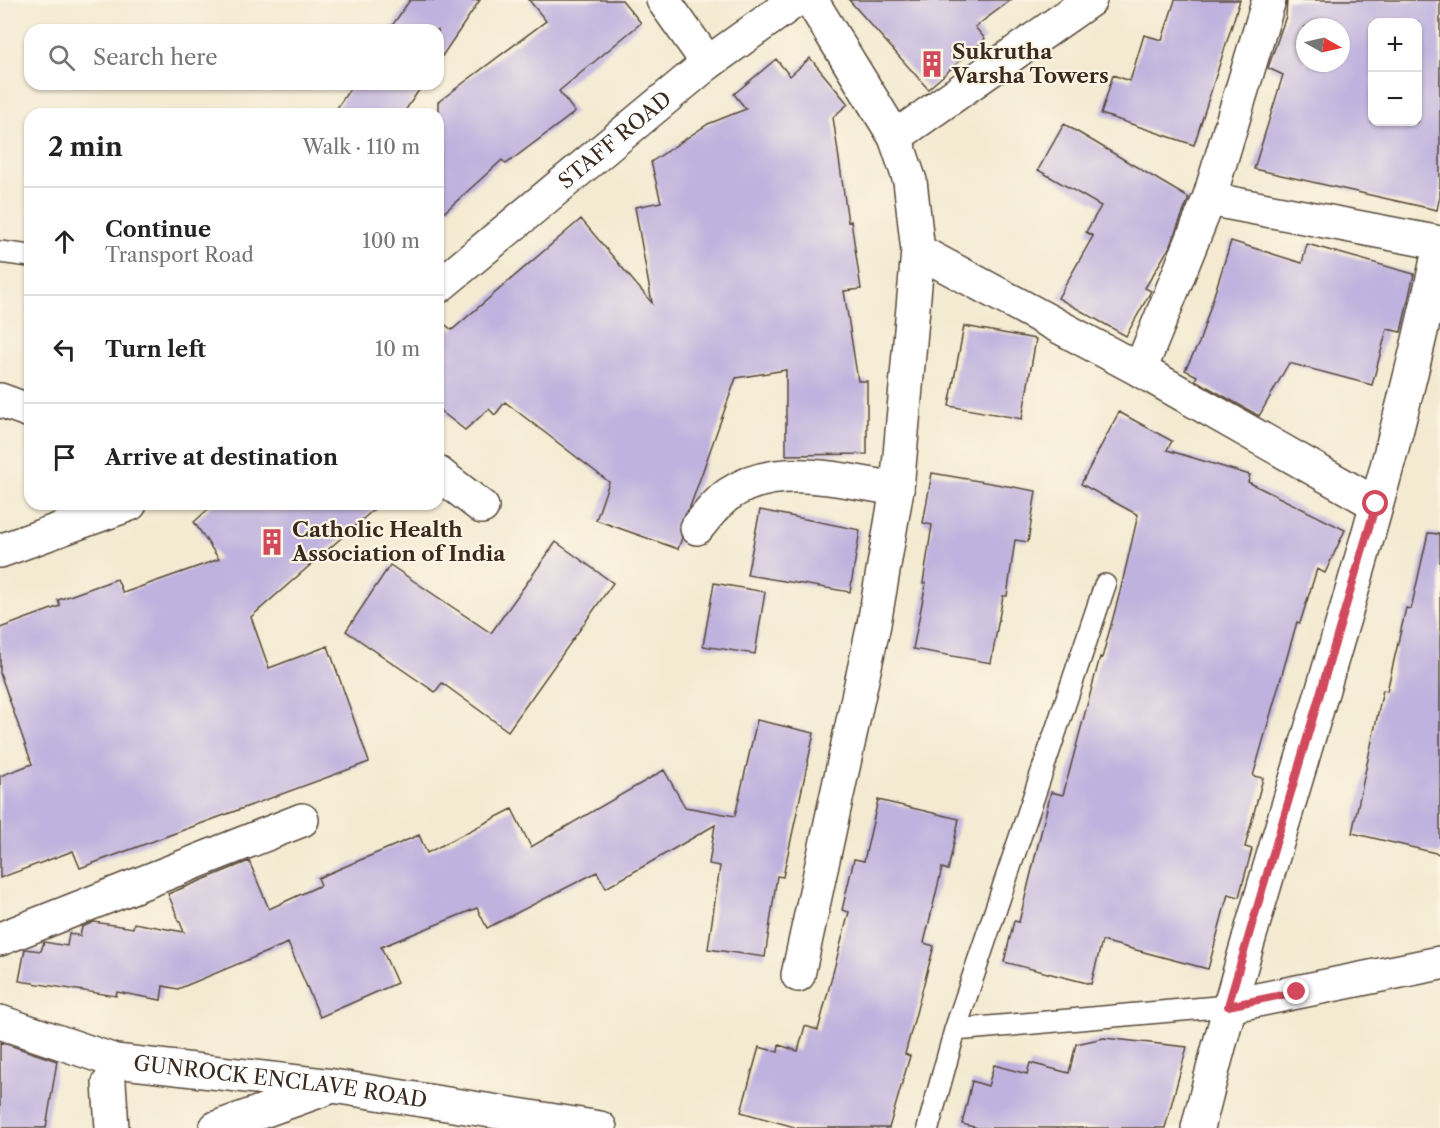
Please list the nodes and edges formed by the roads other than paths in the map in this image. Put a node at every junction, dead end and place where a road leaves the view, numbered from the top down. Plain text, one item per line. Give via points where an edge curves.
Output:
1 (663, 0) edge
2 (796, 0) edge
3 (811, 0) edge
4 (1090, 0) edge
5 (1269, 0) edge
6 (708, 63) junction
7 (894, 137) junction
8 (1209, 199) junction
9 (1440, 244) edge
10 (918, 251) junction
11 (0, 252) edge
12 (24, 255) edge
13 (451, 266) edge
14 (1434, 302) edge
15 (1140, 370) junction
16 (0, 400) edge
17 (24, 409) edge
18 (444, 478) edge
19 (897, 489) junction
20 (1376, 504) junction
21 (482, 507) dead end
22 (113, 510) edge
23 (697, 528) dead end
24 (0, 551) edge
25 (1104, 585) dead end
26 (302, 820) dead end
27 (0, 939) edge
28 (1440, 963) edge
29 (798, 975) dead end
30 (1228, 1006) junction
31 (0, 1022) edge
32 (955, 1030) junction
33 (109, 1083) dead end
34 (333, 1086) junction
35 (112, 1128) edge
36 (216, 1128) edge
37 (600, 1128) edge
38 (928, 1128) edge
39 (1198, 1128) edge

1 - 6 street
2 - 6 street, STAFF ROAD
3 - 7 street
4 - 7 street
5 - 8 street
6 - 13 street, STAFF ROAD
7 - 10 street via 910,181
8 - 9 street
8 - 15 street
9 - 14 street
10 - 15 street
10 - 19 street
11 - 12 lane
14 - 20 street
15 - 20 street
16 - 17 street
18 - 21 street
19 - 23 street via 797,475 776,476 747,484 727,495
19 - 29 street via 874,624
20 - 30 street
22 - 24 street
25 - 32 lane
26 - 27 street
28 - 30 street
30 - 32 lane
30 - 39 street
31 - 34 street, GUNROCK ENCLAVE ROAD via 115,1061
32 - 38 lane
33 - 35 street
34 - 36 street
34 - 37 street, GUNROCK ENCLAVE ROAD

